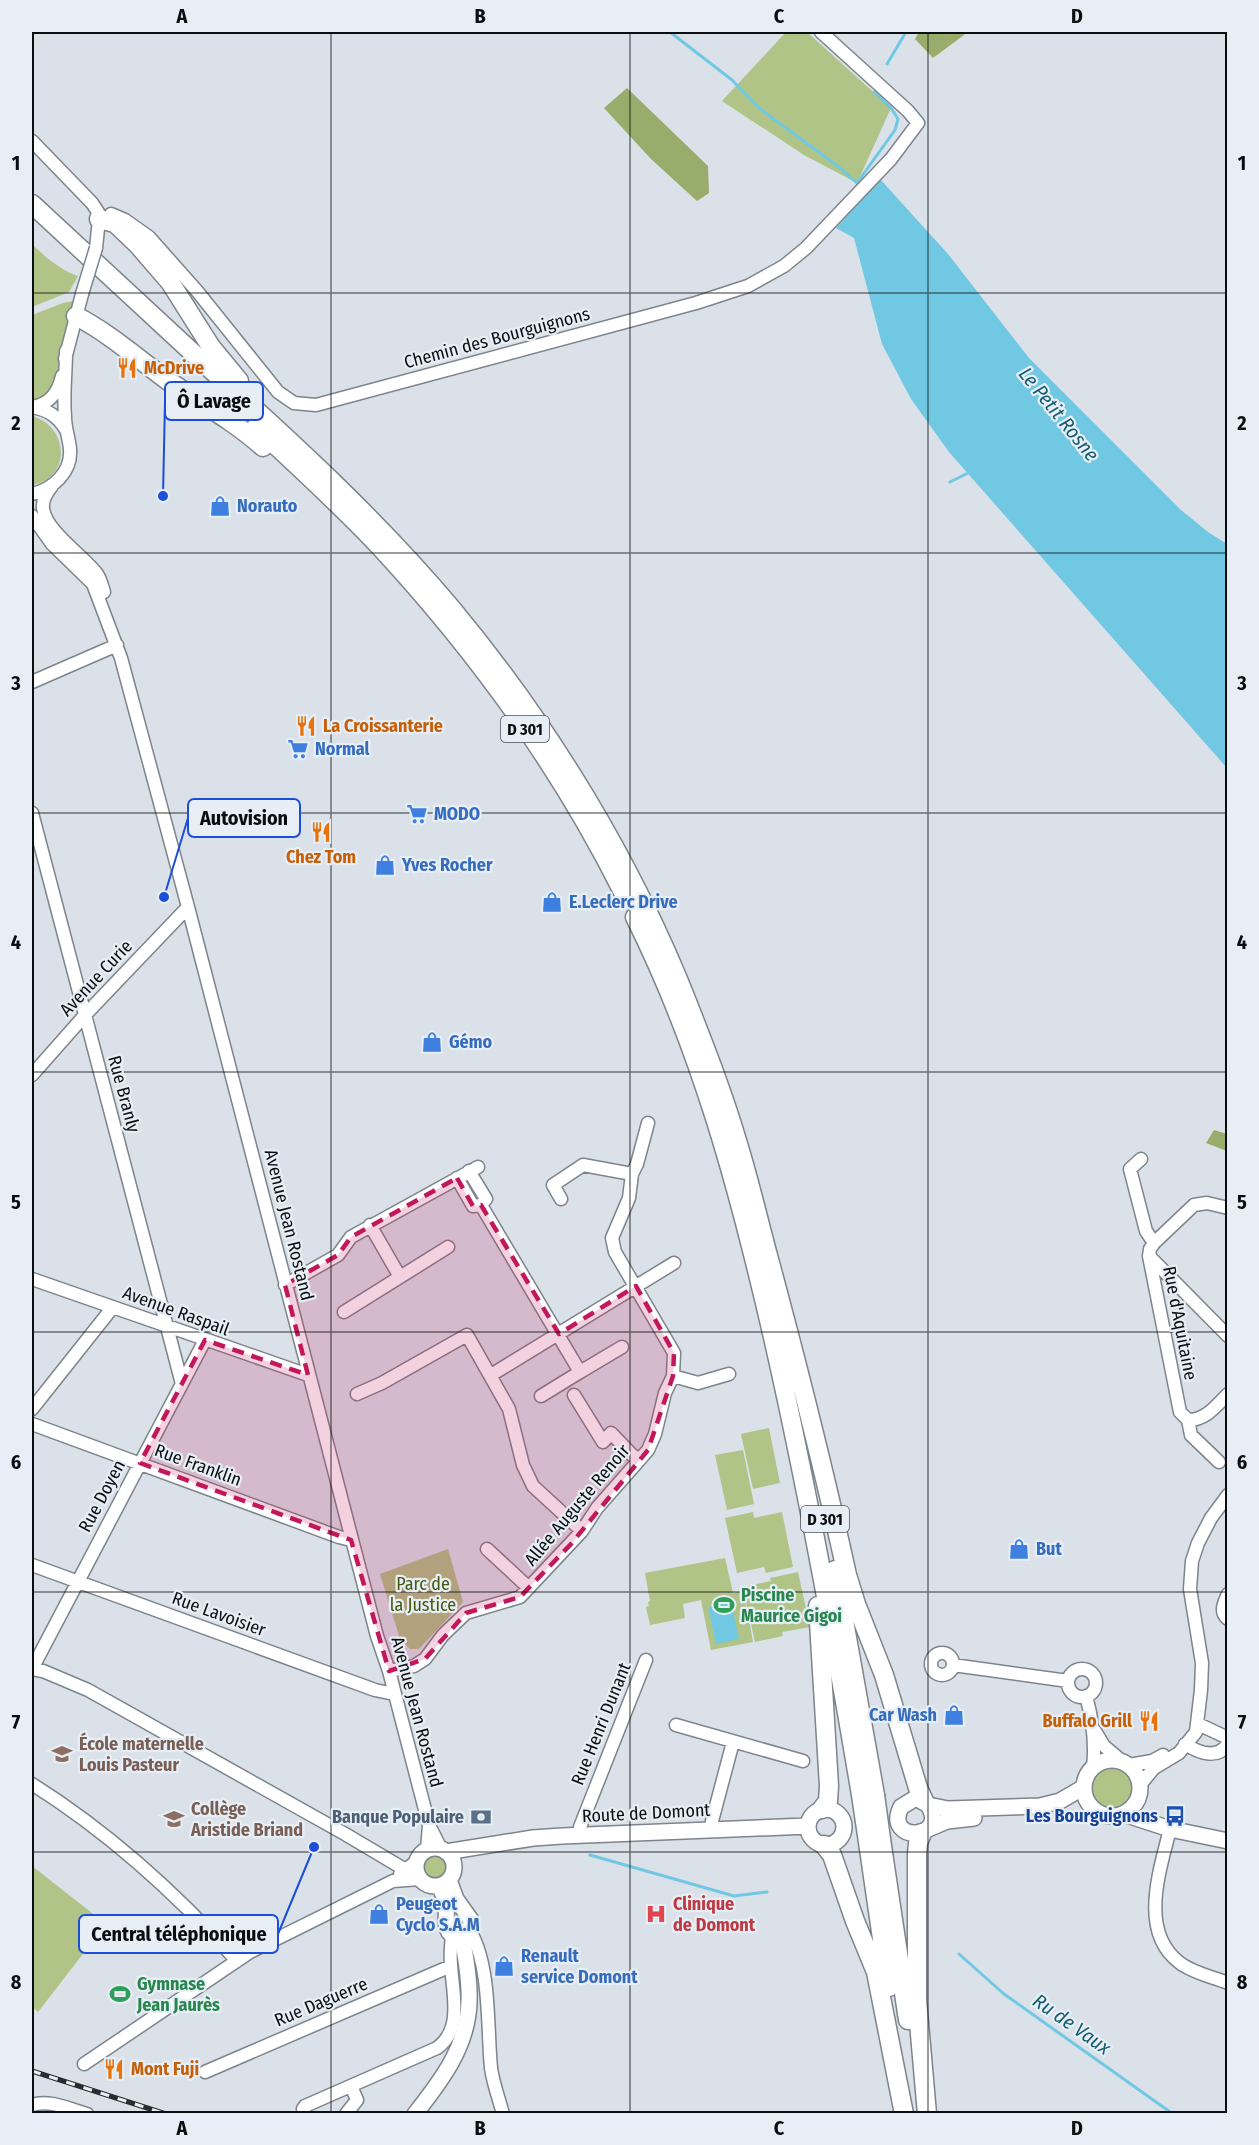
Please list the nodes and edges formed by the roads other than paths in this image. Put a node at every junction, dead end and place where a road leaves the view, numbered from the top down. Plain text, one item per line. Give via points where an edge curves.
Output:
1 (821, 32) edge
2 (32, 141) edge
3 (32, 204) edge
4 (99, 216) junction
5 (32, 221) edge
6 (131, 229) junction
7 (96, 248) junction
8 (190, 296) junction
9 (75, 316) junction
10 (66, 351) junction
11 (245, 399) junction
12 (32, 407) edge
13 (68, 434) junction
14 (52, 486) junction
15 (32, 494) edge
16 (32, 516) edge
17 (115, 640) junction
18 (32, 682) edge
19 (522, 724) junction
20 (32, 813) edge
21 (188, 907) junction
22 (85, 1015) junction
23 (32, 1075) edge
24 (648, 1123) dead end
25 (1141, 1159) dead end
26 (632, 1174) junction
27 (457, 1178) junction
28 (561, 1200) dead end
29 (482, 1205) junction
30 (1227, 1208) edge
31 (370, 1225) junction
32 (1154, 1243) junction
33 (765, 1245) junction
34 (448, 1247) dead end
35 (1149, 1257) junction
36 (674, 1263) dead end
37 (400, 1277) junction
38 (32, 1279) edge
39 (285, 1285) junction
40 (636, 1286) junction
41 (113, 1307) junction
42 (344, 1312) dead end
43 (166, 1326) junction
44 (558, 1334) junction
45 (1227, 1336) edge
46 (205, 1341) junction
47 (622, 1347) dead end
48 (580, 1372) junction
49 (729, 1374) dead end
50 (308, 1375) junction
51 (491, 1375) junction
52 (673, 1376) junction
53 (182, 1384) junction
54 (357, 1394) dead end
55 (786, 1394) junction
56 (1227, 1394) edge
57 (574, 1395) dead end
58 (541, 1396) dead end
59 (32, 1409) edge
60 (1188, 1420) junction
61 (32, 1424) edge
62 (639, 1458) junction
63 (1219, 1462) dead end
64 (140, 1463) junction
65 (1225, 1502) edge
66 (582, 1532) junction
67 (351, 1540) junction
68 (487, 1549) dead end
69 (32, 1565) edge
70 (77, 1582) junction
71 (529, 1588) junction
72 (1227, 1594) edge
73 (1227, 1619) edge
74 (646, 1660) dead end
75 (953, 1665) dead end
76 (32, 1669) edge
77 (389, 1671) junction
78 (1068, 1680) junction
79 (394, 1694) junction
80 (1086, 1696) junction
81 (1198, 1724) junction
82 (676, 1725) dead end
83 (1094, 1730) junction
84 (1227, 1738) edge
85 (734, 1742) junction
86 (1185, 1744) junction
87 (1227, 1744) edge
88 (803, 1761) dead end
89 (1126, 1764) junction
90 (1093, 1767) junction
91 (32, 1784) edge
92 (1084, 1787) junction
93 (1140, 1790) junction
94 (868, 1795) junction
95 (926, 1803) junction
96 (1091, 1808) junction
97 (822, 1809) junction
98 (1124, 1814) junction
99 (898, 1816) junction
100 (843, 1823) junction
101 (808, 1826) junction
102 (1170, 1828) junction
103 (712, 1829) junction
104 (925, 1831) junction
105 (580, 1835) junction
106 (1227, 1841) edge
107 (824, 1845) junction
108 (487, 1847) junction
109 (876, 1848) junction
110 (427, 1856) junction
111 (447, 1877) junction
112 (420, 1879) junction
113 (393, 1881) junction
114 (462, 1935) junction
115 (237, 1961) junction
116 (451, 1966) junction
117 (1227, 1983) edge
118 (84, 2064) dead end
119 (205, 2072) dead end
120 (351, 2086) junction
121 (32, 2105) edge
122 (87, 2114) edge
123 (305, 2114) edge
124 (346, 2114) edge
125 (416, 2114) edge
126 (503, 2114) edge
127 (906, 2114) edge
128 (922, 2114) edge
129 (927, 2114) edge

1 - 8 street, Chemin des Bourguignons via 918,123 891,159 806,248 748,286 316,405 294,404 278,392
2 - 4 street via 92,203
3 - 11 highway, D 301
4 - 6 highway
4 - 7 street
5 - 19 highway, D 301 via 347,513 426,598
6 - 7 street via 107,235
6 - 8 highway via 164,275
7 - 9 street, bridge
8 - 11 highway via 211,347 241,384
9 - 10 street
9 - 19 highway via 96,326 277,458 345,522 428,612
10 - 12 street via 57,391 45,403
10 - 13 street via 64,415
11 - 33 highway, D 301 via 329,477 453,610 534,719 586,798 643,905 687,1002 739,1145
12 - 13 street via 54,416
13 - 14 street via 68,465
14 - 15 street
14 - 17 street, Avenue Jean Rostand via 43,501 43,511 98,575
16 - 17 street, Avenue Jean Rostand via 40,531 93,584
17 - 18 street
17 - 21 street, Avenue Jean Rostand
19 - 55 highway, D 301 via 617,879 670,992 723,1142
20 - 22 street, Rue Branly
21 - 22 street, Avenue Curie
21 - 39 street, Avenue Jean Rostand
22 - 23 street, Avenue Curie
22 - 43 street, Rue Branly
24 - 26 street, Allée Auguste Renoir
25 - 32 street via 1130,1169 1146,1231
26 - 28 street via 584,1165 553,1185
26 - 40 street, Allée Auguste Renoir via 629,1198 612,1238 615,1252
27 - 29 street via 473,1206
27 - 29 street via 474,1169 486,1200
27 - 31 street
29 - 44 street
30 - 32 street via 1194,1204
31 - 37 street
31 - 39 street via 351,1237 338,1256
32 - 35 street
33 - 94 highway, D 301 via 822,1501
33 - 95 highway via 800,1373 847,1575
34 - 37 street
35 - 45 street, Rue d'Aquitaine
35 - 60 street, Rue d'Aquitaine via 1180,1412
36 - 40 street
37 - 42 street
38 - 41 street, Avenue Raspail
39 - 50 street, Avenue Jean Rostand
40 - 44 street
40 - 52 street, Allée Auguste Renoir via 675,1353
41 - 43 street, Avenue Raspail
41 - 59 street
43 - 46 street, Avenue Raspail
43 - 53 street, Rue Branly
44 - 48 street
44 - 51 street
46 - 50 street, Avenue Raspail
46 - 53 street, Rue Doyen
47 - 48 street
48 - 58 street
49 - 52 street via 698,1383
50 - 67 street, Avenue Jean Rostand
51 - 54 street via 467,1335
51 - 66 street via 509,1409 523,1465 533,1486
52 - 62 street, Allée Auguste Renoir via 648,1450
53 - 64 street, Rue Doyen
55 - 94 highway, D 301
55 - 97 highway via 818,1606 829,1786 828,1801
56 - 60 street via 1209,1413
57 - 62 street via 603,1442 611,1433
60 - 63 street, Rue d'Aquitaine via 1191,1435
61 - 64 street, Rue Franklin
62 - 66 street, Allée Auguste Renoir
64 - 67 street, Rue Franklin
64 - 70 street, Rue Doyen
65 - 81 street via 1198,1543 1190,1575 1202,1663
66 - 71 street, Allée Auguste Renoir
67 - 77 street, Avenue Jean Rostand
68 - 71 street, Allée Auguste Renoir
69 - 70 street, Rue Lavoisier
70 - 76 street, Rue Doyen
70 - 79 street, Rue Lavoisier
71 - 77 street, Allée Auguste Renoir via 520,1597 466,1613 425,1659 414,1666
72 - 73 street via 1222,1607
74 - 105 street, Rue Henri Dunant
75 - 78 street
76 - 110 street via 88,1690 345,1834
77 - 79 street, Avenue Jean Rostand
78 - 80 street via 1074,1695
78 - 80 street via 1079,1670 1092,1673 1096,1685
79 - 110 street, Avenue Jean Rostand via 429,1825
80 - 83 street
81 - 84 street
81 - 86 street
82 - 85 street
83 - 89 street via 1104,1746
83 - 90 street
85 - 88 street
85 - 103 street
86 - 87 street via 1216,1754
86 - 89 street via 1152,1761
86 - 93 street via 1179,1753 1154,1768
89 - 90 main road via 1105,1760
89 - 93 main road via 1140,1779
90 - 92 main road
91 - 115 street via 122,1849
92 - 95 main road via 1060,1801 1040,1806 948,1809
92 - 96 main road
93 - 98 main road via 1131,1809
93 - 102 main road via 1149,1810
94 - 109 highway, D 301, bridge
95 - 99 main road via 914,1799 904,1803
95 - 104 main road via 933,1815
96 - 98 main road via 1102,1815
96 - 104 main road via 1072,1807 1035,1816 958,1819
97 - 100 main road via 838,1814
97 - 101 main road via 812,1816
98 - 102 main road
99 - 100 main road
99 - 104 main road via 904,1830 914,1834
100 - 107 main road via 838,1840
101 - 103 main road, Route de Domont
101 - 107 main road via 811,1838
102 - 106 main road
102 - 117 street via 1159,1868 1155,1908 1164,1949 1182,1965
103 - 105 main road, Route de Domont
104 - 129 highway via 917,1854 917,2000
105 - 108 main road, Route de Domont via 533,1838
107 - 127 highway via 832,1855 876,1972
108 - 110 main road, Route de Domont
108 - 111 main road, Route de Domont via 464,1857
109 - 127 highway, D 301
109 - 128 highway, D 301
110 - 111 main road via 452,1858
110 - 112 main road via 417,1872
110 - 113 street
111 - 112 main road via 428,1885
111 - 114 main road via 471,1920
111 - 114 main road via 446,1926
112 - 113 street
113 - 115 street
114 - 116 street
114 - 125 main road via 470,2001 465,2030 443,2077
114 - 126 street via 477,1942 483,1965 492,2070
115 - 118 street
116 - 119 street, Rue Daguerre
116 - 120 street via 454,2009 444,2043
120 - 123 street via 305,2106
120 - 124 street via 357,2100
121 - 122 street via 49,2103

